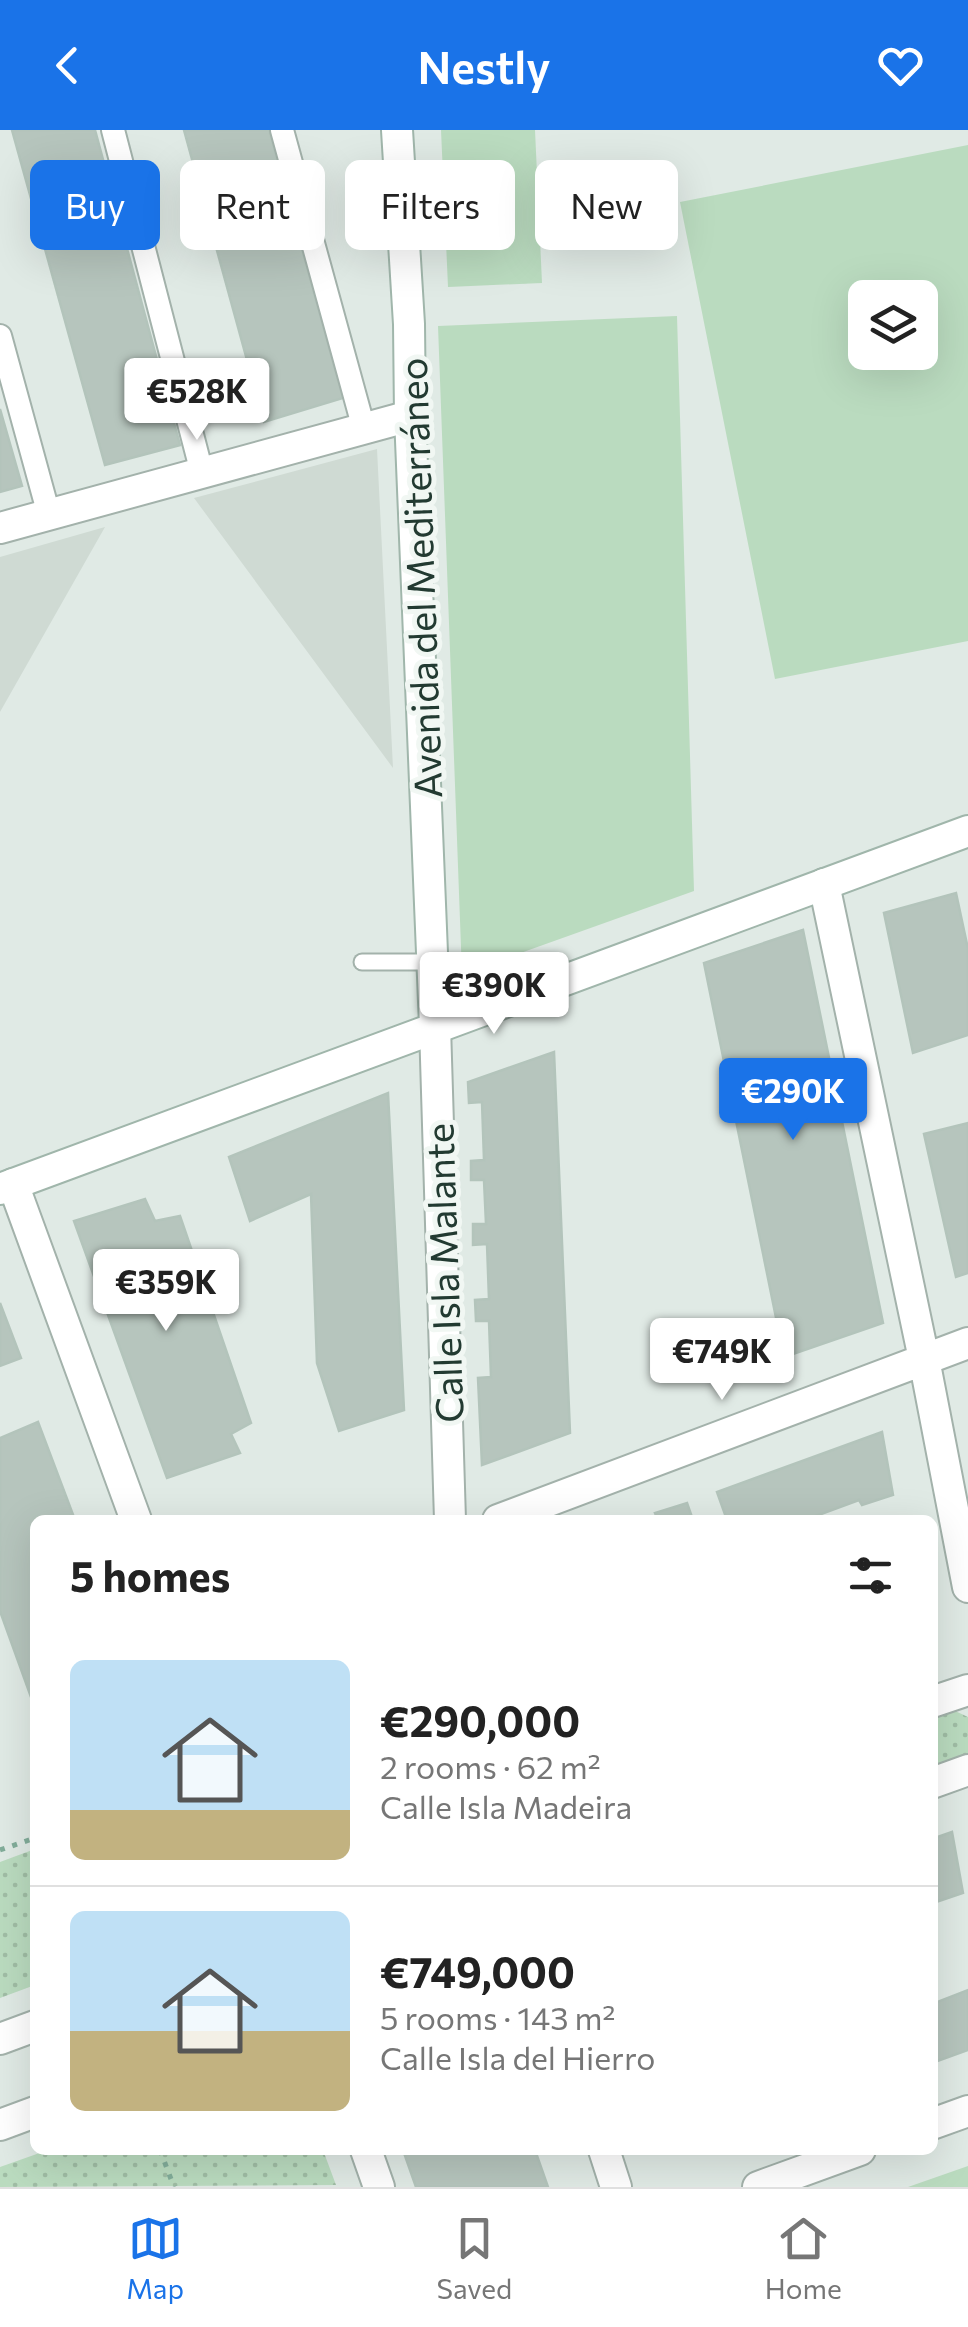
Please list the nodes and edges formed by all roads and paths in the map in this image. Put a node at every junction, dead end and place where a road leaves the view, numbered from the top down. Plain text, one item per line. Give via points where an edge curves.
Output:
1 (113, 130) edge
2 (282, 130) edge
3 (397, 130) edge
4 (0, 336) edge
5 (410, 416) junction
6 (364, 428) junction
7 (202, 473) junction
8 (48, 514) junction
9 (0, 528) edge
10 (968, 831) edge
11 (824, 884) junction
12 (362, 962) dead end
13 (433, 962) junction
14 (435, 1026) junction
15 (7, 1186) edge
16 (968, 1343) edge
17 (924, 1358) junction
18 (134, 1515) edge
19 (450, 1515) edge
20 (511, 1515) edge
21 (968, 1588) edge
22 (968, 1690) edge
23 (938, 1700) edge
24 (968, 1770) edge
25 (938, 1781) edge
26 (30, 1840) edge
27 (0, 1850) edge
28 (30, 2028) edge
29 (0, 2039) edge
30 (968, 2111) edge
31 (30, 2114) edge
32 (938, 2122) edge
33 (0, 2124) edge
34 (162, 2155) edge
35 (368, 2155) edge
36 (606, 2155) edge
37 (846, 2155) edge
38 (174, 2187) edge
39 (380, 2187) edge
40 (616, 2187) edge
41 (758, 2187) edge

1 - 7 street
2 - 6 street
3 - 5 street, Avenida del Mediterráneo
4 - 8 street
5 - 6 street
5 - 13 street, Avenida del Mediterráneo
6 - 7 street
7 - 8 street
8 - 9 street
10 - 11 street
11 - 14 street
11 - 17 street
12 - 13 lane
13 - 14 street, Avenida del Mediterráneo
14 - 15 street
14 - 19 street, Calle Isla Malante
15 - 18 street
16 - 17 street
17 - 20 street
17 - 21 street
22 - 23 street
24 - 25 street
26 - 27 path
28 - 29 street
30 - 32 street
31 - 33 street
34 - 38 path
35 - 39 street
36 - 40 street
37 - 41 street

